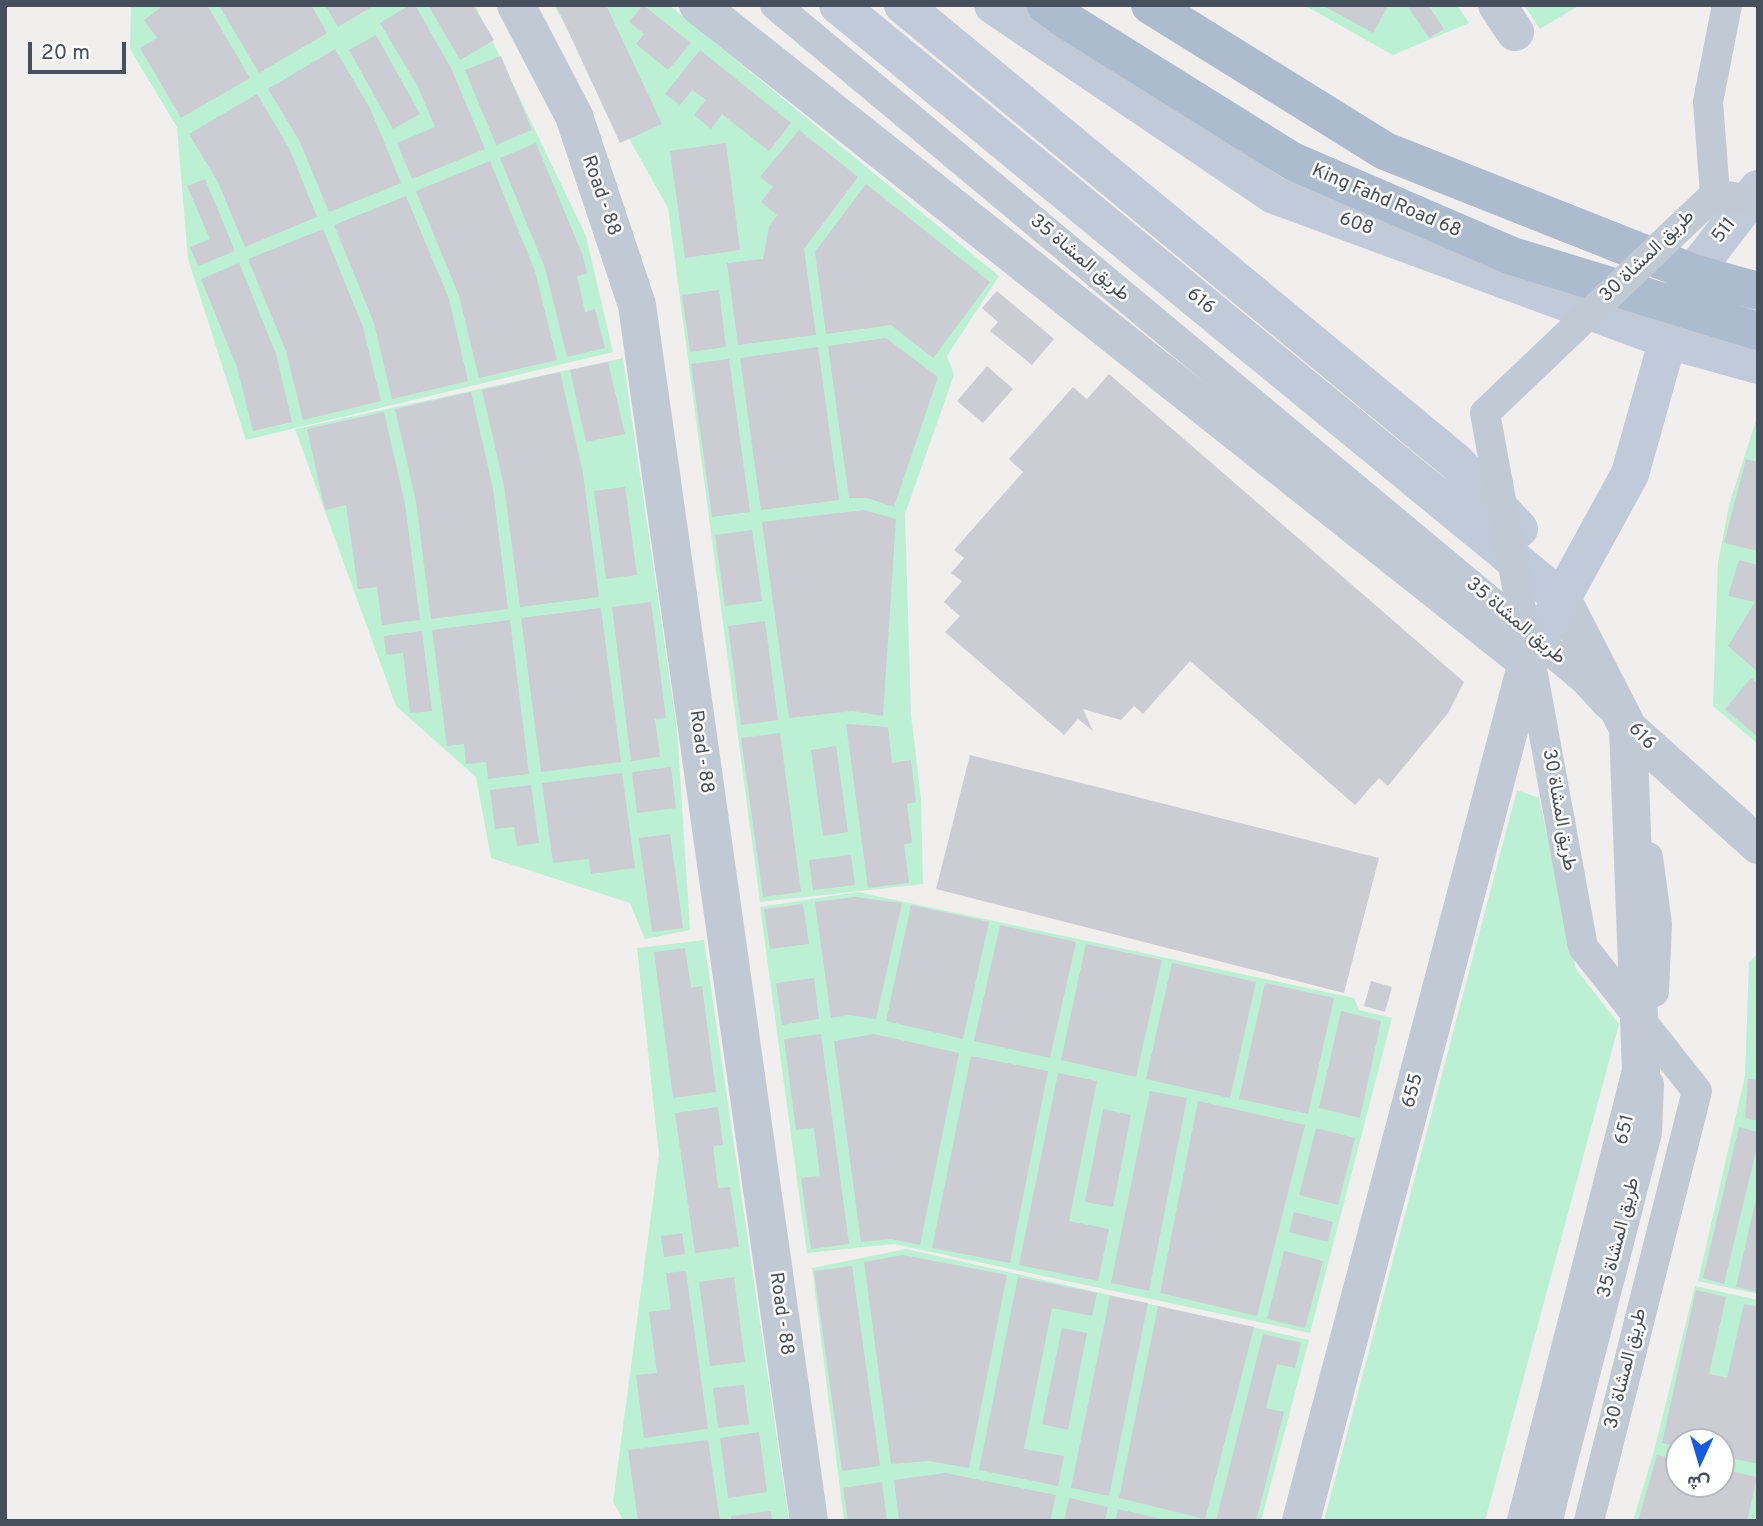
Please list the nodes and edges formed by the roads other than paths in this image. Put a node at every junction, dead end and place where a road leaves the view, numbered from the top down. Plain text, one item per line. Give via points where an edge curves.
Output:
1 (516, 5) edge
2 (698, 5) edge
3 (775, 5) edge
4 (838, 5) edge
5 (904, 5) edge
6 (993, 5) edge
7 (1046, 5) edge
8 (1150, 5) edge
9 (1726, 9) edge
10 (1758, 189) edge
11 (1714, 194) junction
12 (1758, 201) edge
13 (1758, 290) edge
14 (1679, 306) junction
15 (1758, 331) edge
16 (1758, 365) edge
17 (1562, 599) junction
18 (1533, 652) junction
19 (1628, 728) junction
20 (1758, 845) edge
21 (809, 1521) edge
22 (1301, 1521) edge
23 (1526, 1521) edge
24 (1548, 1521) edge
25 (1589, 1521) edge

1 - 21 street, Road - 88 via 574,116 637,304
2 - 18 street
3 - 18 street, طريق المشاة 35
4 - 17 main road, 616
5 - 17 main road, 616 via 1456,462 1534,545
6 - 14 main road, 608 via 1273,195
7 - 14 main road, King Fahd Road 68 via 1292,161 1512,256
8 - 14 main road, King Fahd Road 68 via 1385,150
9 - 11 street via 1708,102
10 - 14 main road, 511
11 - 12 street, bridge
11 - 25 street, طريق المشاة 30, bridge via 1485,413 1583,947 1697,1091
13 - 14 main road, King Fahd Road 68
14 - 15 main road, King Fahd Road 68
14 - 16 main road, 608
14 - 17 main road via 1630,474
17 - 18 main road
17 - 19 street, 616
18 - 19 street, طريق المشاة 35 via 1585,680
18 - 22 street, 655
19 - 20 street, 616
19 - 23 street, 651 via 1641,1071
19 - 24 street, طريق المشاة 35 via 1657,924 1647,1133

